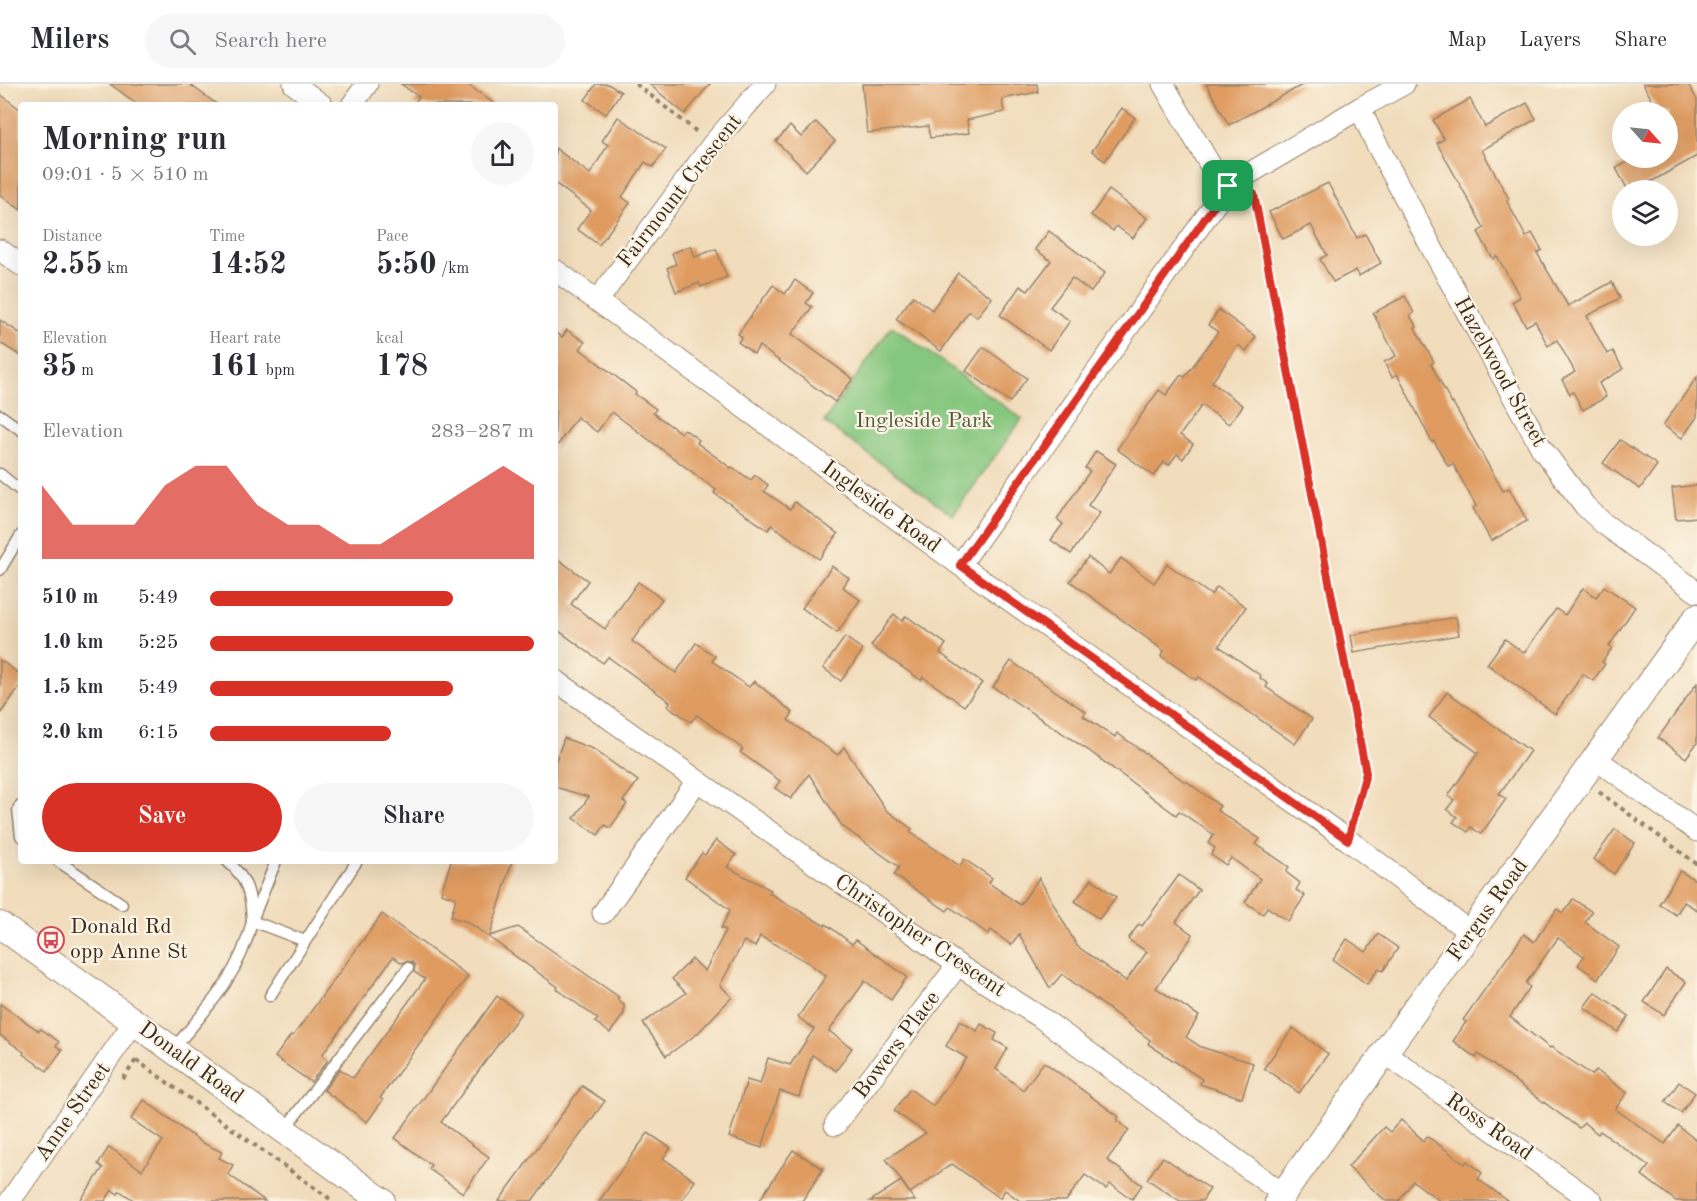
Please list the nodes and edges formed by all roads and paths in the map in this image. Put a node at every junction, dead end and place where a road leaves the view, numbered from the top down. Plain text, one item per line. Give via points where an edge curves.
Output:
1 (294, 84) edge
2 (367, 84) edge
3 (636, 84) edge
4 (765, 84) edge
5 (1163, 84) edge
6 (1404, 84) edge
7 (318, 102) edge
8 (354, 102) edge
9 (1360, 108) junction
10 (712, 145) junction
11 (1228, 186) junction
12 (0, 250) edge
13 (18, 263) edge
14 (558, 272) edge
15 (598, 300) junction
16 (0, 415) edge
17 (18, 428) edge
18 (0, 474) edge
19 (18, 489) edge
20 (18, 540) edge
21 (960, 565) junction
22 (0, 570) edge
23 (1697, 592) edge
24 (1697, 617) edge
25 (558, 682) edge
26 (1596, 759) junction
27 (697, 780) junction
28 (1602, 794) dead end
29 (1697, 831) edge
30 (1348, 840) junction
31 (62, 864) edge
32 (229, 864) edge
33 (275, 864) edge
34 (355, 864) edge
35 (1697, 864) edge
36 (122, 904) dead end
37 (603, 913) dead end
38 (252, 921) junction
39 (0, 925) edge
40 (1471, 933) junction
41 (305, 941) junction
42 (958, 965) junction
43 (408, 968) dead end
44 (270, 996) dead end
45 (134, 1022) junction
46 (172, 1049) junction
47 (1385, 1053) junction
48 (136, 1060) dead end
49 (835, 1125) dead end
50 (284, 1130) junction
51 (1280, 1197) edge
52 (10, 1201) edge
53 (333, 1201) edge
54 (382, 1201) edge
55 (1592, 1201) edge

1 - 7 street
2 - 8 street
3 - 10 path
4 - 10 street, Fairmount Crescent
5 - 11 street via 1209,163
6 - 9 street
9 - 11 street
9 - 23 street, Hazelwood Street via 1542,449 1585,506 1603,523
10 - 15 street, Fairmount Crescent
11 - 21 street
11 - 30 path via 1254,194 1366,773
12 - 13 street
14 - 15 street, Ingleside Road
15 - 21 street, Ingleside Road
16 - 17 lane
18 - 19 lane
20 - 22 lane
21 - 30 street, Ingleside Road
24 - 26 street, Fergus Road
25 - 27 street, Christopher Crescent
26 - 29 street
26 - 40 street, Fergus Road
27 - 37 street
27 - 42 street, Christopher Crescent
28 - 35 path
30 - 40 street, Ingleside Road
31 - 36 lane
32 - 38 lane via 244,880
33 - 38 lane
34 - 41 lane
38 - 41 lane
38 - 46 lane via 243,952 225,985
39 - 45 street, Donald Road
40 - 47 street, Fergus Road
41 - 44 lane
42 - 49 street, Bowers Place
42 - 51 street, Christopher Crescent via 1040,1017
43 - 50 lane
45 - 46 street, Donald Road
45 - 52 street, Anne Street
46 - 50 street, Donald Road
47 - 51 street, Fergus Road
47 - 55 street, Ross Road
48 - 53 path
50 - 54 street, Donald Road

